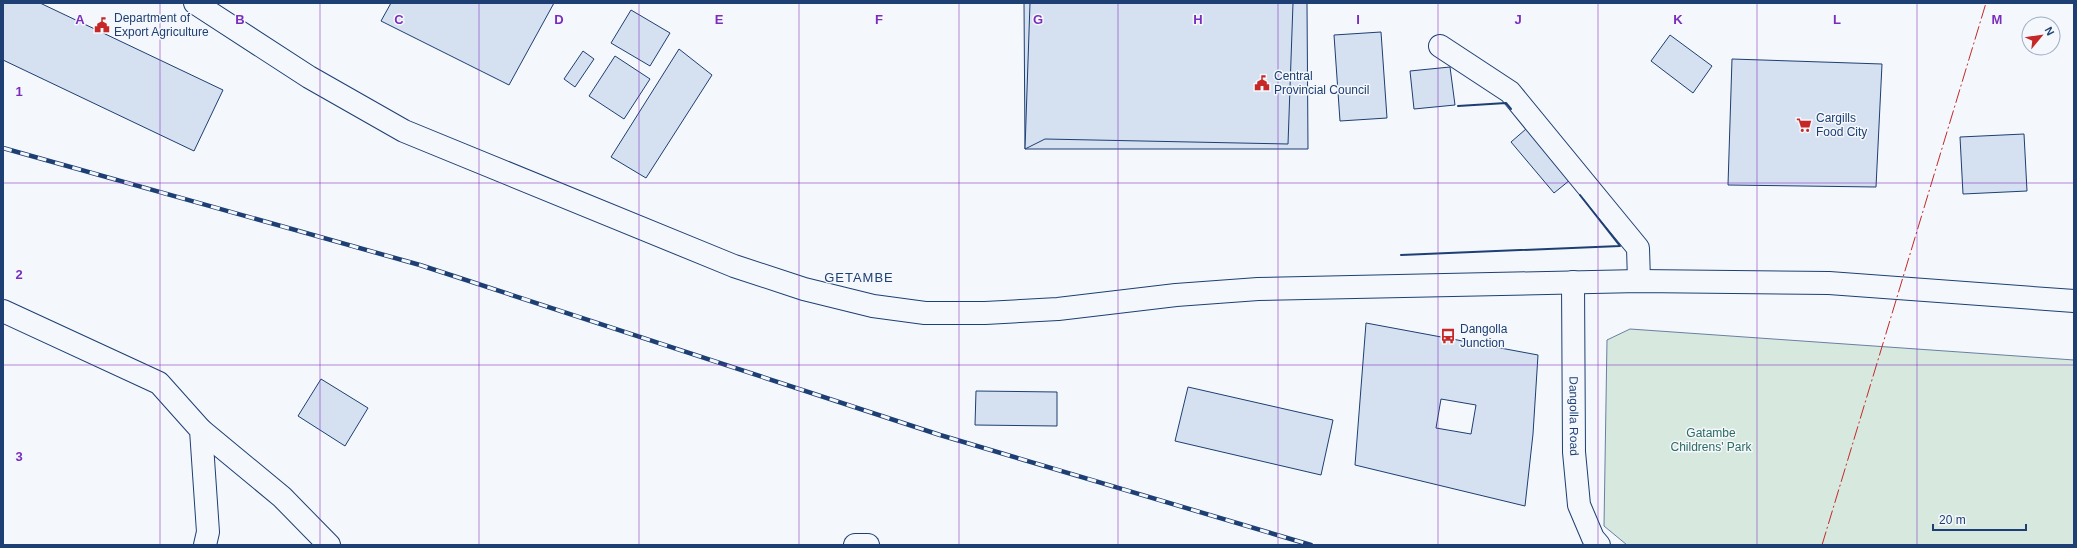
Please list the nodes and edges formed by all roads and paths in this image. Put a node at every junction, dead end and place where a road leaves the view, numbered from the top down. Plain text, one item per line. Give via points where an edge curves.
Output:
1 (195, 3) edge
2 (1440, 46) dead end
3 (1639, 281) junction
4 (1573, 282) junction
5 (2074, 300) edge
6 (3, 311) edge
7 (201, 430) junction
8 (205, 545) edge
9 (330, 545) edge
10 (855, 545) edge
11 (868, 545) edge
12 (1599, 545) edge

1 - 4 main road via 309,77 404,131 734,266 804,289 872,306 925,313 985,313 1058,309 1176,295 1258,289
2 - 3 main road via 1510,92 1638,248
3 - 4 main road
3 - 5 main road via 1829,282
4 - 12 main road, Dangolla Road via 1575,460 1580,505 1593,538
6 - 7 main road via 159,383
7 - 8 main road via 208,532
7 - 9 main road via 282,497
10 - 11 main road

